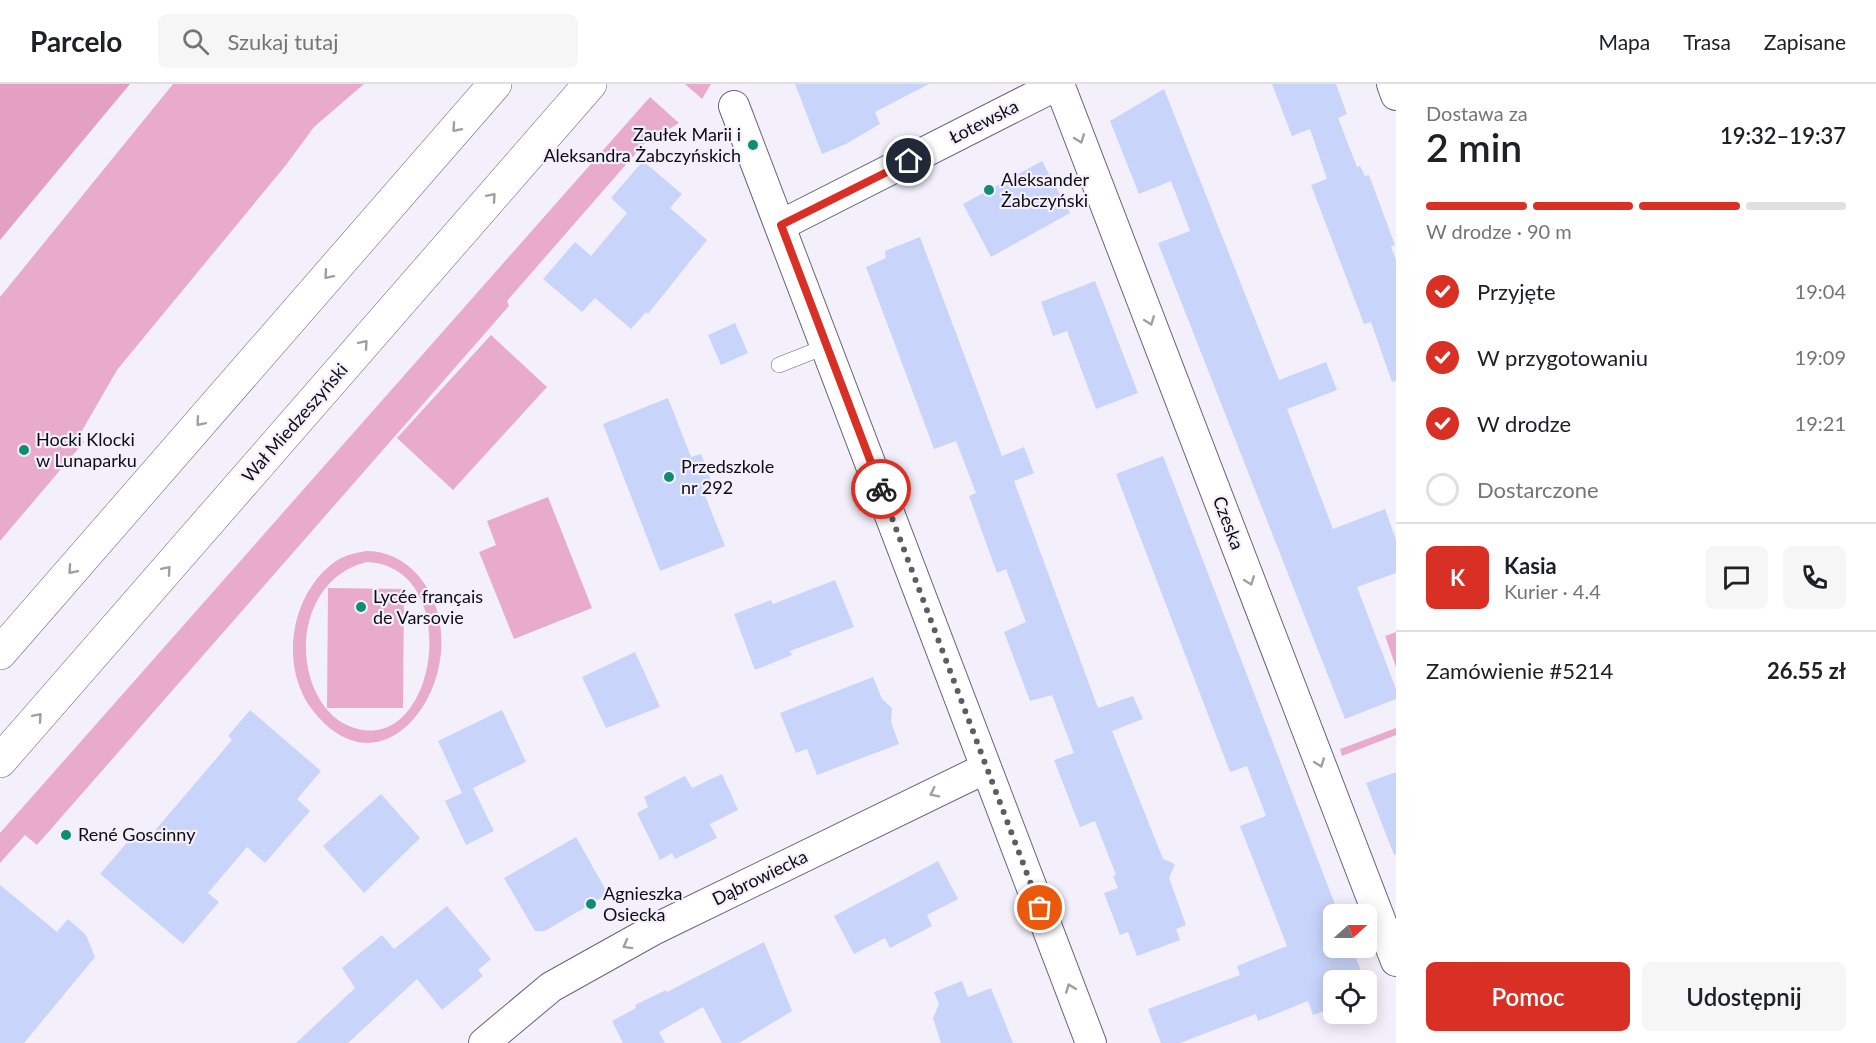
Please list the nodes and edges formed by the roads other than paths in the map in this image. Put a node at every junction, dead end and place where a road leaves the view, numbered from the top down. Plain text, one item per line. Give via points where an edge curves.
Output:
1 (495, 84) edge
2 (590, 84) edge
3 (1059, 84) edge
4 (1392, 84) edge
5 (1396, 95) edge
6 (734, 106) dead end
7 (781, 225) junction
8 (827, 346) junction
9 (779, 365) dead end
10 (0, 653) edge
11 (0, 761) edge
12 (986, 768) junction
13 (1396, 961) edge
14 (484, 1043) edge
15 (1091, 1043) edge

1 -> 10 main road
11 -> 2 main road, Wał Miedzeszyński
3 - 7 street, Łotewska
3 -> 13 street, Czeska
4 - 5 street
6 - 7 street
7 - 8 street
8 - 9 lane
8 - 12 street
12 -> 14 street, Dąbrowiecka via 655,929 551,987
15 -> 12 street

